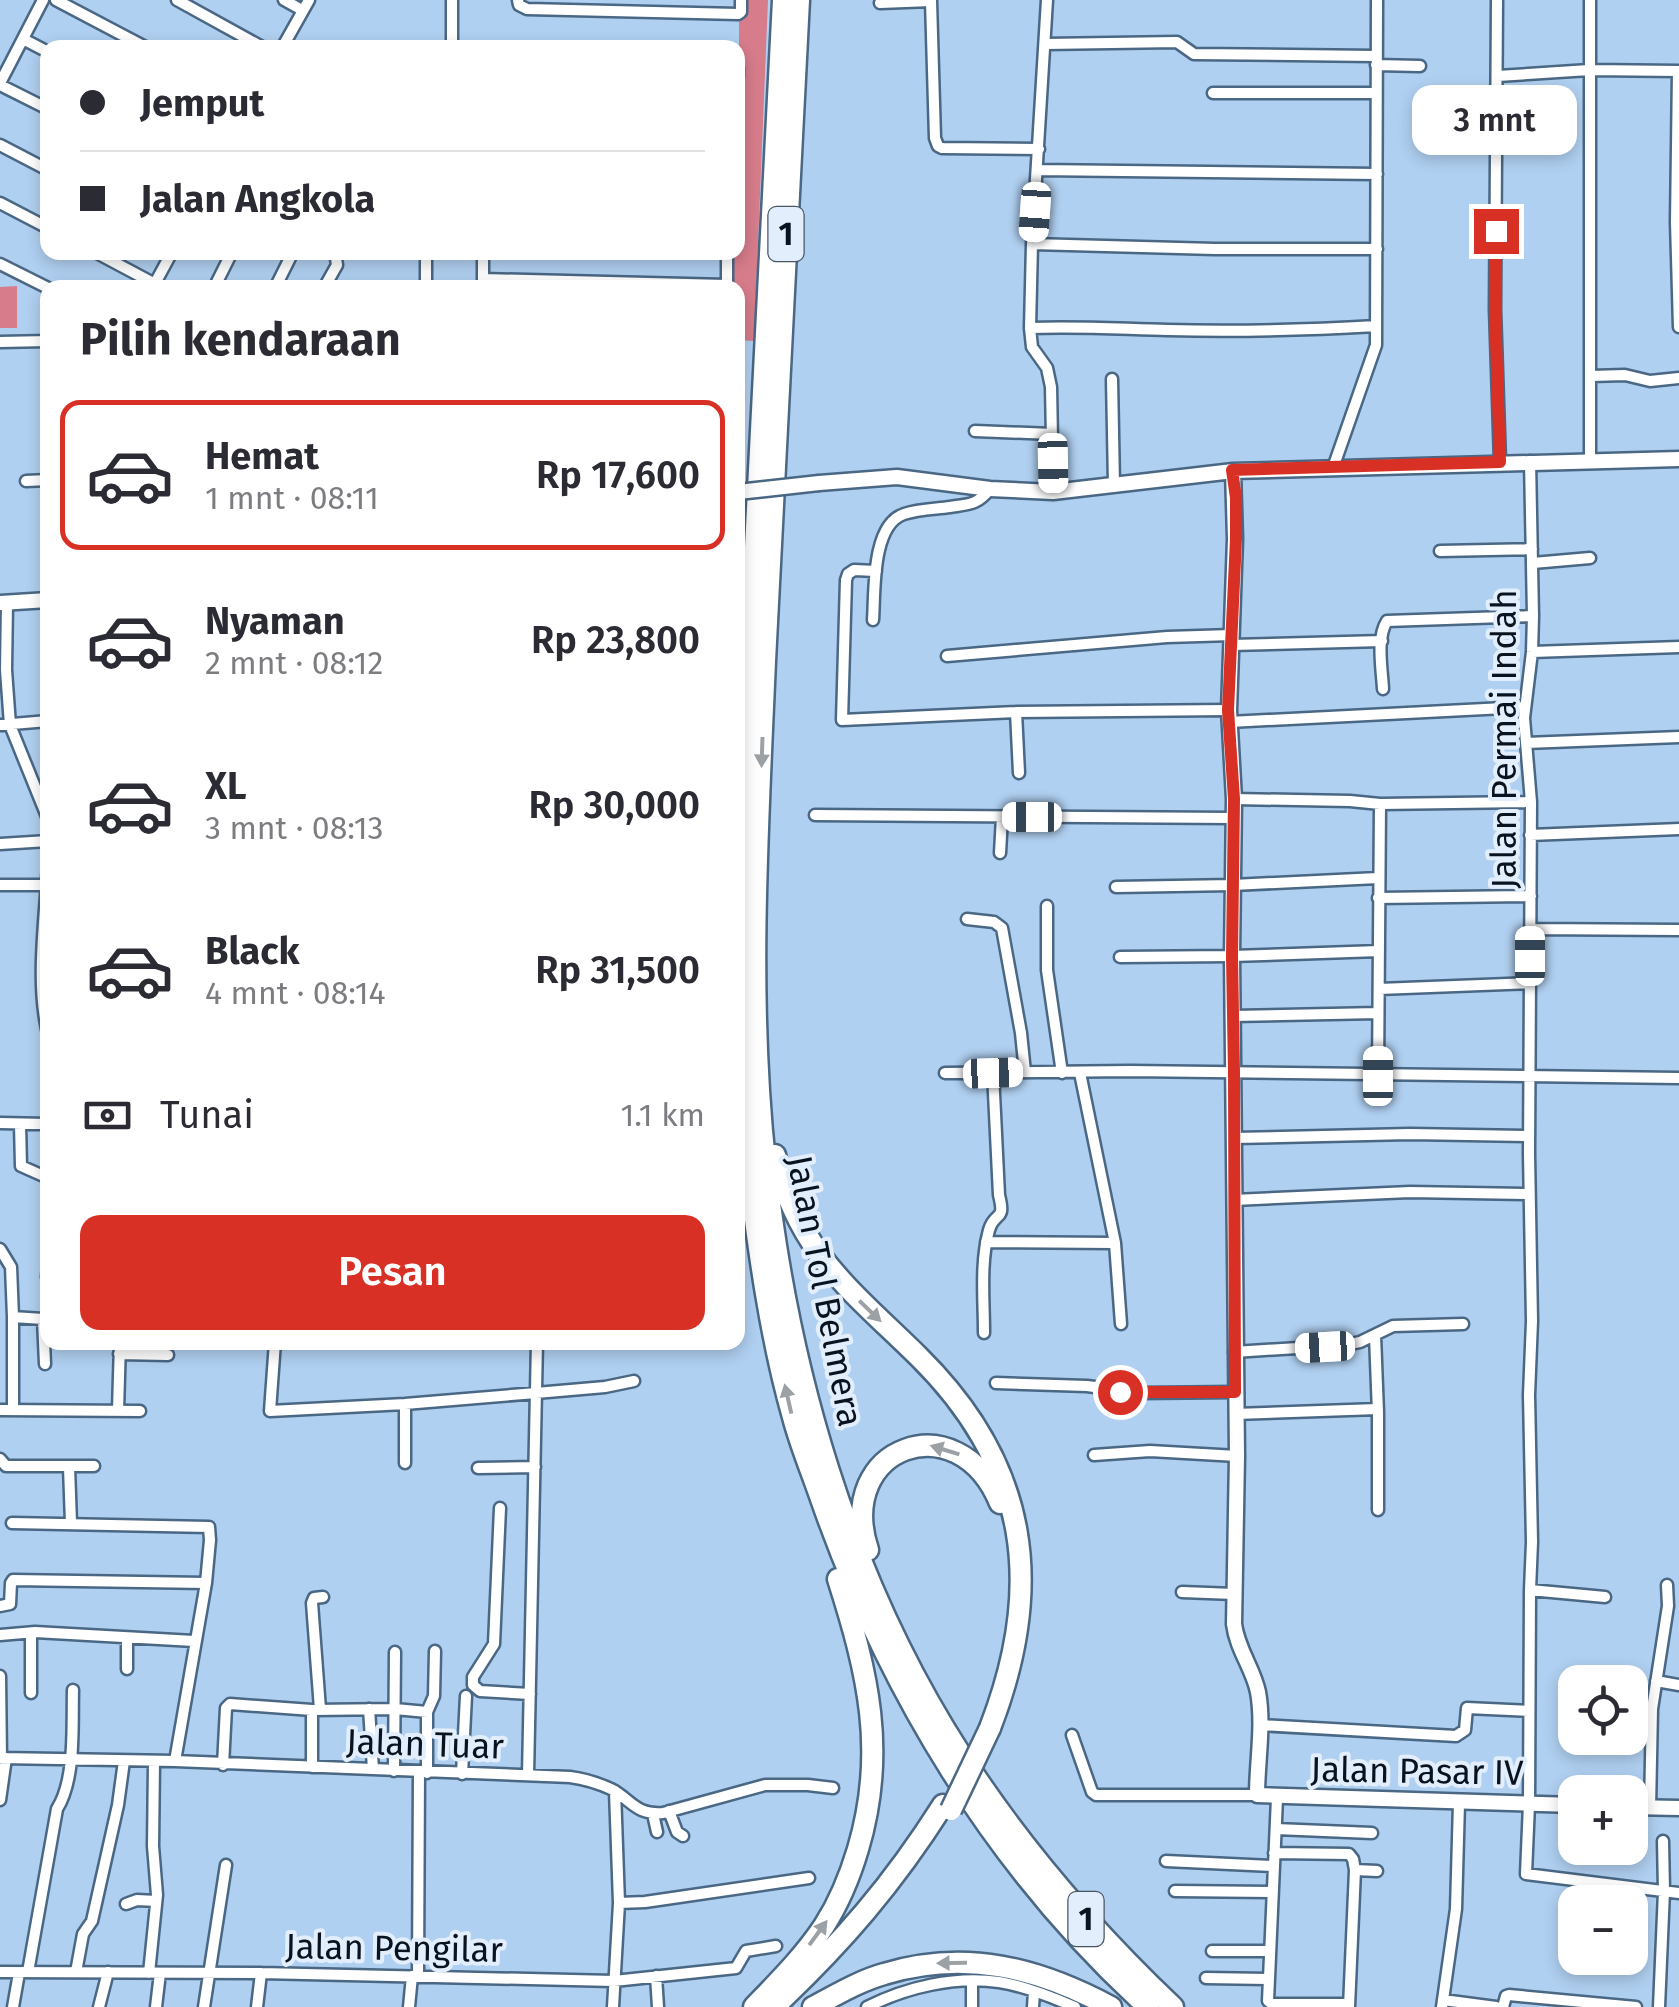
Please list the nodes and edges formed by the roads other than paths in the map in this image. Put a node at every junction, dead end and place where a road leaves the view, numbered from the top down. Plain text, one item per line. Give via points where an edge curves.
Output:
1 (43, 0) edge
2 (56, 0) edge
3 (177, 0) edge
4 (284, 0) edge
5 (452, 0) edge
6 (518, 0) edge
7 (741, 0) edge
8 (783, 0) edge
9 (799, 0) edge
10 (1047, 0) edge
11 (1377, 0) edge
12 (1497, 0) edge
13 (1590, 0) edge
14 (880, 3) dead end
15 (306, 5) edge
16 (23, 39) junction
17 (132, 40) edge
18 (250, 40) edge
19 (286, 40) edge
20 (452, 40) edge
21 (1044, 44) junction
22 (40, 48) edge
23 (1376, 61) junction
24 (1420, 66) dead end
25 (1589, 70) junction
26 (1679, 71) edge
27 (1498, 76) junction
28 (0, 84) edge
29 (1213, 93) dead end
30 (1376, 93) junction
31 (40, 106) edge
32 (0, 145) edge
33 (1039, 148) junction
34 (40, 166) edge
35 (1038, 170) junction
36 (1376, 174) junction
37 (0, 203) edge
38 (40, 224) edge
39 (1032, 244) junction
40 (1376, 249) junction
41 (113, 260) edge
42 (0, 264) edge
43 (144, 280) edge
44 (40, 284) edge
45 (1376, 326) junction
46 (1679, 327) edge
47 (1030, 328) junction
48 (40, 341) edge
49 (0, 342) edge
50 (1591, 376) junction
51 (1679, 378) edge
52 (1112, 379) dead end
53 (976, 431) dead end
54 (1052, 434) junction
55 (1679, 459) edge
56 (1590, 460) junction
57 (1530, 461) junction
58 (1500, 462) junction
59 (1333, 468) junction
60 (1232, 470) junction
61 (26, 480) dead end
62 (40, 480) edge
63 (1114, 485) junction
64 (990, 489) junction
65 (745, 491) edge
66 (1053, 492) junction
67 (1532, 549) junction
68 (1440, 551) dead end
69 (1590, 558) dead end
70 (1533, 563) junction
71 (876, 571) junction
72 (40, 601) edge
73 (4, 603) edge
74 (1533, 616) junction
75 (873, 620) dead end
76 (1232, 640) junction
77 (1382, 641) junction
78 (1679, 647) edge
79 (1532, 652) junction
80 (947, 656) dead end
81 (3, 670) edge
82 (1382, 689) dead end
83 (1524, 708) junction
84 (1016, 712) junction
85 (1229, 716) junction
86 (40, 723) edge
87 (5, 725) edge
88 (745, 726) edge
89 (1679, 737) edge
90 (1526, 744) junction
91 (1019, 773) dead end
92 (1234, 799) junction
93 (40, 802) edge
94 (1530, 802) junction
95 (1380, 804) junction
96 (815, 815) dead end
97 (1002, 817) junction
98 (1234, 818) junction
99 (1679, 828) edge
100 (1530, 835) junction
101 (40, 842) edge
102 (0, 844) edge
103 (1000, 853) dead end
104 (1378, 878) junction
105 (0, 885) edge
106 (1232, 885) junction
107 (40, 886) edge
108 (1116, 887) dead end
109 (1531, 896) junction
110 (1378, 898) junction
111 (1047, 906) dead end
112 (967, 918) dead end
113 (1530, 929) junction
114 (1679, 930) edge
115 (1379, 951) junction
116 (1232, 956) junction
117 (1120, 957) dead end
118 (1530, 984) junction
119 (1379, 988) junction
120 (1378, 1012) junction
121 (1233, 1016) junction
122 (759, 1070) junction
123 (1025, 1072) junction
124 (1062, 1072) junction
125 (1234, 1072) junction
126 (945, 1073) dead end
127 (993, 1073) junction
128 (1080, 1073) junction
129 (1530, 1074) junction
130 (1378, 1076) junction
131 (1679, 1078) edge
132 (745, 1119) edge
133 (0, 1123) edge
134 (20, 1124) junction
135 (40, 1124) edge
136 (1529, 1136) junction
137 (1234, 1138) junction
138 (40, 1174) edge
139 (1530, 1194) junction
140 (1234, 1200) junction
141 (986, 1242) junction
142 (1116, 1243) junction
143 (0, 1249) edge
144 (13, 1316) junction
145 (40, 1319) edge
146 (1121, 1324) dead end
147 (1463, 1324) dead end
148 (984, 1334) dead end
149 (1375, 1335) junction
150 (45, 1350) edge
151 (120, 1350) edge
152 (134, 1350) edge
153 (274, 1350) edge
154 (537, 1350) edge
155 (1234, 1352) junction
156 (168, 1355) dead end
157 (46, 1364) dead end
158 (634, 1381) dead end
159 (996, 1383) dead end
160 (1235, 1392) junction
161 (536, 1393) junction
162 (405, 1404) junction
163 (1378, 1408) junction
164 (0, 1410) edge
165 (13, 1410) junction
166 (118, 1411) junction
167 (140, 1411) dead end
168 (1236, 1414) junction
169 (804, 1450) junction
170 (1094, 1454) dead end
171 (1237, 1456) junction
172 (0, 1459) edge
173 (405, 1462) dead end
174 (94, 1466) dead end
175 (70, 1467) junction
176 (478, 1468) dead end
177 (535, 1468) junction
178 (500, 1508) dead end
179 (1378, 1510) dead end
180 (12, 1522) dead end
181 (71, 1523) junction
182 (206, 1583) junction
183 (1667, 1585) dead end
184 (1530, 1590) junction
185 (1182, 1592) dead end
186 (1234, 1594) junction
187 (323, 1597) dead end
188 (1605, 1597) dead end
189 (0, 1606) edge
190 (31, 1634) junction
191 (0, 1635) edge
192 (127, 1638) junction
193 (194, 1641) junction
194 (898, 1642) junction
195 (435, 1651) dead end
196 (395, 1652) dead end
197 (127, 1668) dead end
198 (0, 1676) edge
199 (1656, 1682) junction
200 (1679, 1685) edge
201 (73, 1690) dead end
202 (31, 1693) dead end
203 (530, 1694) junction
204 (466, 1696) dead end
205 (316, 1709) junction
206 (369, 1709) junction
207 (395, 1709) junction
208 (1528, 1711) junction
209 (427, 1712) junction
210 (1260, 1725) junction
211 (986, 1726) junction
212 (1072, 1735) dead end
213 (2, 1758) edge
214 (70, 1760) junction
215 (124, 1761) junction
216 (175, 1761) junction
217 (154, 1762) junction
218 (223, 1765) junction
219 (312, 1767) junction
220 (372, 1769) junction
221 (394, 1770) junction
222 (423, 1772) junction
223 (462, 1774) junction
224 (528, 1775) junction
225 (834, 1788) dead end
226 (615, 1791) junction
227 (1257, 1796) junction
228 (1277, 1798) junction
229 (0, 1800) edge
230 (1459, 1803) junction
231 (1529, 1804) junction
232 (1558, 1805) edge
233 (947, 1807) junction
234 (1650, 1808) joint
235 (1679, 1808) edge
236 (669, 1811) junction
237 (653, 1814) junction
238 (1276, 1829) junction
239 (657, 1832) dead end
240 (1372, 1832) dead end
241 (684, 1836) dead end
242 (1664, 1841) dead end
243 (1274, 1853) junction
244 (1166, 1861) dead end
245 (226, 1866) dead end
246 (1273, 1866) junction
247 (1355, 1870) junction
248 (1376, 1871) dead end
249 (809, 1878) dead end
250 (1176, 1891) dead end
251 (1664, 1891) junction
252 (1272, 1892) junction
253 (1679, 1893) edge
254 (156, 1901) junction
255 (619, 1903) junction
256 (126, 1904) dead end
257 (776, 1946) dead end
258 (1212, 1950) dead end
259 (1269, 1951) junction
260 (0, 1972) edge
261 (76, 1972) junction
262 (108, 1972) junction
263 (208, 1972) junction
264 (261, 1972) junction
265 (24, 1973) junction
266 (154, 1973) junction
267 (415, 1976) junction
268 (656, 1976) junction
269 (1206, 1978) dead end
270 (1268, 1979) junction
271 (614, 1980) junction
272 (972, 1982) junction
273 (1034, 1992) junction
274 (1442, 2004) edge
275 (1349, 2006) edge
276 (13, 2007) edge
277 (99, 2007) edge
278 (156, 2007) edge
279 (204, 2007) edge
280 (257, 2007) edge
281 (409, 2007) edge
282 (614, 2007) edge
283 (658, 2007) edge
284 (754, 2007) edge
285 (774, 2007) edge
286 (782, 2007) edge
287 (813, 2007) edge
288 (867, 2007) edge
289 (972, 2007) edge
290 (1033, 2007) edge
291 (1075, 2007) edge
292 (1111, 2007) edge
293 (1148, 2007) edge
294 (1173, 2007) edge
295 (1500, 2007) edge
296 (1636, 2007) edge
297 (1658, 2007) edge

1 - 16 street
2 - 17 street
3 - 18 street
4 - 15 street
5 - 20 street
6 - 7 street via 527,9 738,14
88 -> 8 highway, Jalan Tol Belmera / 1
9 -> 122 highway, Jalan Tol Belmera / 1 via 756,872
10 - 21 street
11 - 23 street
12 - 27 street
13 - 25 street
14 - 33 street via 931,1 938,146
15 - 19 street
16 - 22 street
16 - 28 street
21 - 23 street via 1176,42 1194,54
21 - 33 street
23 - 24 street
23 - 30 street
25 - 26 street
25 - 27 street
25 - 50 street
26 - 46 street
27 - 58 street
28 - 31 street
29 - 30 street
30 - 36 street
32 - 34 street
33 - 35 street
35 - 36 street
35 - 39 street
36 - 40 street
37 - 38 street
39 - 40 street
39 - 47 street
40 - 45 street
41 - 43 street
42 - 44 street
45 - 47 street
45 - 59 street via 1373,355
47 - 54 street via 1032,347 1049,373
48 - 49 street
50 - 51 street
50 - 56 street
52 - 63 street
53 - 54 street
54 - 66 street
55 - 56 street
56 - 57 street
57 - 58 street
57 - 67 street, Jalan Permai Indah
58 - 59 street
59 - 60 street
60 - 63 street
60 - 76 street
61 - 62 street
63 - 66 street
64 - 65 street, bridge via 897,477
64 - 66 street
64 - 71 street via 976,503 902,514 883,536
67 - 68 street
67 - 70 street, Jalan Permai Indah
69 - 70 street
70 - 74 street, Jalan Permai Indah
71 - 75 street
71 - 84 street via 854,570 846,580 842,720
72 - 73 street
73 - 81 street
74 - 77 street via 1387,621
74 - 79 street, Jalan Permai Indah
76 - 77 street
76 - 80 street via 1167,636
76 - 85 street
77 - 82 street
78 - 79 street
79 - 83 street, Jalan Permai Indah
81 - 87 street
83 - 85 street
83 - 90 street, Jalan Permai Indah
84 - 85 street
84 - 91 street
85 - 92 street
86 - 87 street
87 - 93 street
89 - 90 street
90 - 94 street, Jalan Permai Indah
92 - 95 street
92 - 98 street
94 - 95 street
94 - 100 street, Jalan Permai Indah
95 - 104 street
96 - 97 street
97 - 98 street
97 - 103 street
98 - 106 street
99 - 100 street
100 - 109 street, Jalan Permai Indah
101 - 102 street
104 - 106 street
104 - 110 street
105 - 107 street
106 - 108 street
106 - 116 street
109 - 110 street
109 - 113 street, Jalan Permai Indah
110 - 115 street
111 - 124 street
112 - 123 street via 1002,928
113 - 114 street
113 - 118 street, Jalan Permai Indah
115 - 116 street
115 - 119 street
116 - 117 street
116 - 121 street
118 - 119 street
118 - 129 street, Jalan Permai Indah
119 - 120 street
120 - 121 street
120 - 130 street
121 - 125 street
122 - 194 highway, Jalan Tol Belmera / 1 via 777,1253 814,1422 860,1558
122 -> 211 highway via 780,1178 802,1230 842,1284 945,1384 988,1447 1006,1488 1020,1548 1022,1598 1008,1676
123 - 124 street
123 - 127 street
124 - 128 street
125 - 128 street
125 - 130 street
125 - 137 street
126 - 127 street
127 - 141 street via 1002,1212
128 - 142 street
129 - 130 street
129 - 131 street
129 - 136 street, Jalan Permai Indah
169 -> 132 highway, Jalan Tol Belmera / 1 via 777,1347
133 - 134 street
134 - 135 street
134 - 138 street via 21,1166
136 - 137 street
136 - 139 street, Jalan Permai Indah
137 - 140 street
139 - 140 street
139 - 184 street, Jalan Permai Indah
140 - 155 street
141 - 142 street
141 - 148 street
142 - 146 street
143 - 144 street via 11,1266
144 - 145 street
144 - 165 street
147 - 149 street via 1394,1326
149 - 155 street via 1344,1346
149 - 163 street
150 - 157 street
151 - 166 street
152 - 156 street
153 - 162 street via 270,1411
154 - 161 street
155 - 160 street
158 - 161 street
159 - 160 street
160 - 168 street
161 - 162 street
161 - 177 street
162 - 173 street
163 - 168 street
163 - 179 street
164 - 165 street
165 - 166 street
166 - 167 street
168 - 171 street
284 -> 169 highway via 823,1928 847,1884 870,1805 874,1762 862,1668
169 - 293 highway, Jalan Tol Belmera / 1 via 840,1555 916,1716 995,1836 1054,1910
170 - 171 street
171 - 186 street
172 - 175 street via 6,1466
174 - 175 street
175 - 181 street
176 - 177 street
177 - 203 street
178 - 203 street via 494,1644 473,1686
180 - 181 street
181 - 182 street via 209,1527
182 - 189 street via 13,1580 10,1604
182 - 193 street
183 - 199 street
184 - 188 street
184 - 208 street, Jalan Permai Indah
185 - 186 street
186 - 210 street via 1236,1640 1255,1680
187 - 205 street via 312,1603
190 - 191 street
190 - 192 street
190 - 202 street
192 - 193 street
192 - 197 street
193 - 216 street
211 -> 194 highway via 1010,1637 1009,1534 984,1474 945,1448 910,1448 883,1463 864,1496 865,1540
194 - 294 highway, Jalan Tol Belmera / 1 via 1008,1823 1068,1899
195 - 209 street
196 - 207 street
198 - 213 street
199 - 200 street
199 - 234 street
201 - 214 street
203 - 224 street
204 - 223 street
205 - 206 street
205 - 218 street via 230,1704
205 - 219 street
206 - 207 street
206 - 220 street
207 - 209 street
207 - 221 street
208 - 210 street via 1467,1708 1465,1730 1456,1736
208 - 231 street, Jalan Permai Indah
209 - 222 street
210 - 227 street
211 - 233 highway
212 - 227 street via 1096,1796
213 - 214 street, Jalan Tuar
213 - 229 street
214 - 215 street, Jalan Tuar
214 - 265 street
215 - 217 street, Jalan Tuar
215 - 261 street
216 - 217 street, Jalan Tuar
216 - 218 street, Jalan Tuar
217 - 254 street
218 - 219 street, Jalan Tuar
219 - 220 street, Jalan Tuar
220 - 221 street, Jalan Tuar
221 - 222 street, Jalan Tuar
222 - 223 street, Jalan Tuar
222 - 267 street
223 - 224 street, Jalan Tuar
224 - 226 street, Jalan Tuar via 589,1780
225 - 236 street via 765,1785
226 - 237 street, Jalan Tuar
226 - 255 street
227 - 228 street, Jalan Pasar IV
228 - 230 street, Jalan Pasar IV
228 - 238 street
230 - 231 street, Jalan Pasar IV
230 - 274 street via 1456,1909
231 - 232 street, Jalan Pasar IV
231 - 251 street, Jalan Permai Indah via 1526,1874
233 - 285 highway via 857,1923
233 - 286 highway via 886,1902
234 - 235 street
236 - 237 street
236 - 241 street
237 - 239 street
238 - 240 street
238 - 243 street
242 - 251 street
243 - 246 street
243 - 247 street via 1349,1854
244 - 246 street
245 - 263 street
246 - 252 street
247 - 248 street
247 - 275 street
249 - 255 street
250 - 252 street
251 - 253 street
251 - 297 street
252 - 259 street
254 - 256 street
254 - 266 street
255 - 271 street
257 - 268 street, Jalan Pengilar via 746,1951 736,1968
258 - 259 street
259 - 270 street
260 - 265 street, Jalan Pengilar
261 - 262 street, Jalan Pengilar
261 - 265 street, Jalan Pengilar
262 - 266 street, Jalan Pengilar
262 - 277 street
263 - 264 street, Jalan Pengilar
263 - 266 street, Jalan Pengilar
263 - 279 street
264 - 267 street, Jalan Pengilar
264 - 280 street
265 - 276 street
266 - 278 street
267 - 271 street, Jalan Pengilar
267 - 281 street
268 - 271 street, Jalan Pengilar
268 - 283 street
269 - 270 street
270 - 275 street via 1272,2004
271 - 282 street
272 - 273 street
272 - 288 street via 930,1984
272 - 289 street
273 - 290 street
273 - 291 street
274 - 295 street
292 -> 287 highway via 1036,1973 956,1962 883,1974
295 - 296 street via 1509,1995

